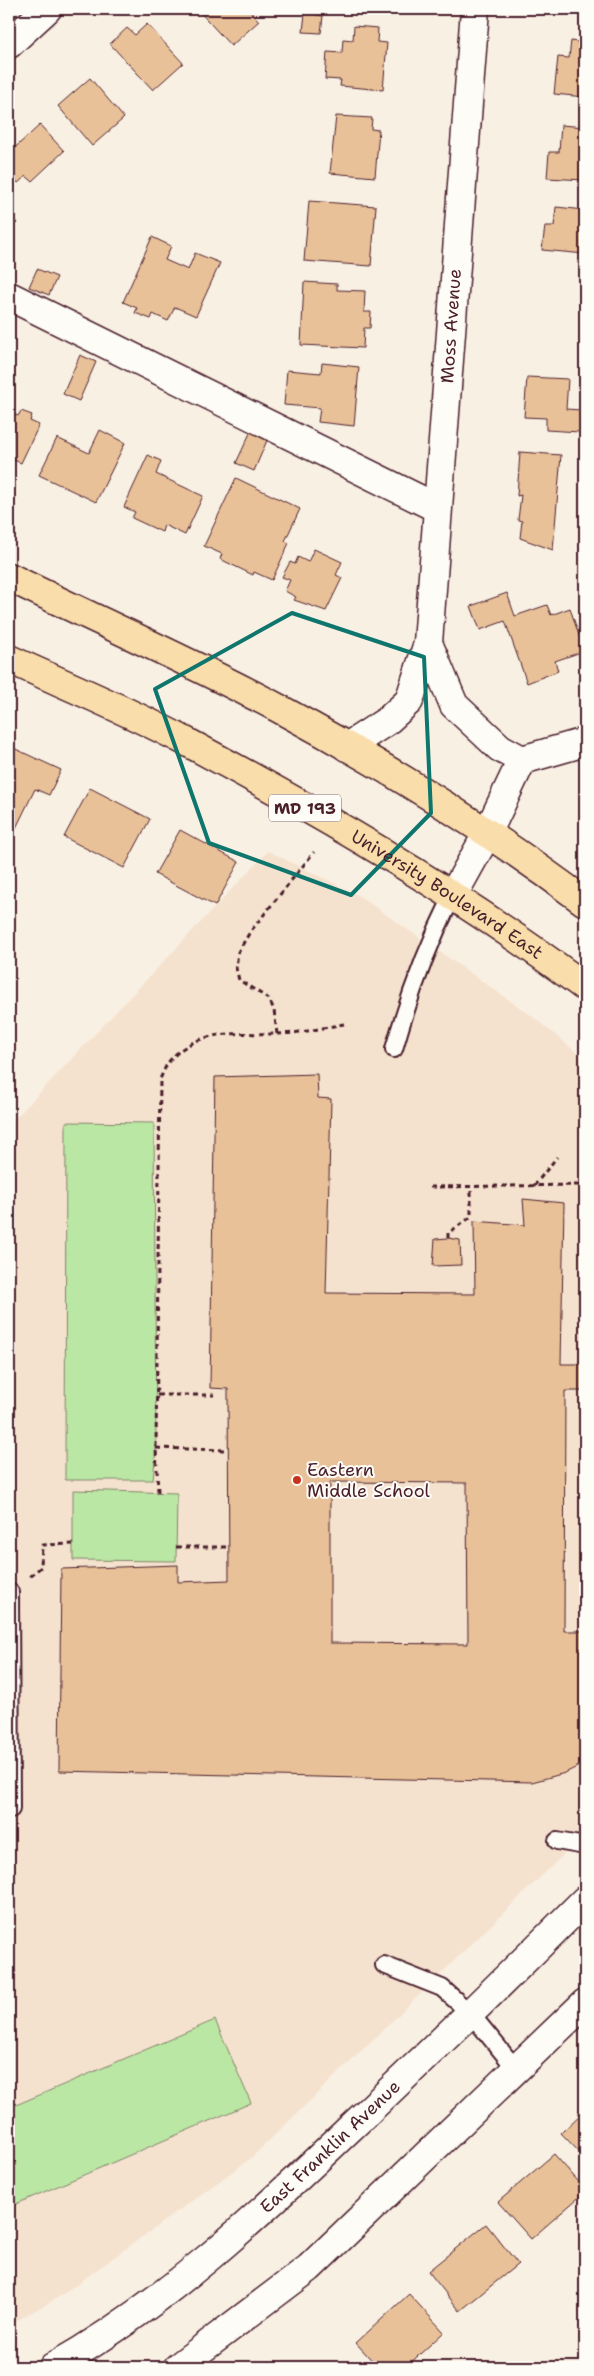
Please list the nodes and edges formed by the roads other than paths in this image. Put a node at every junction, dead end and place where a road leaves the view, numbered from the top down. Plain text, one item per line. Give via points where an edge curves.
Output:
1 (47, 9) edge
2 (475, 9) edge
3 (9, 44) edge
4 (9, 296) edge
5 (438, 508) junction
6 (9, 577) edge
7 (428, 643) junction
8 (9, 659) edge
9 (585, 742) edge
10 (347, 747) junction
11 (522, 760) junction
12 (487, 834) junction
13 (452, 897) junction
14 (585, 902) edge
15 (585, 988) edge
16 (394, 1049) dead end
17 (10, 1592) edge
18 (10, 1809) dead end
19 (556, 1841) dead end
20 (585, 1846) edge
21 (585, 1900) edge
22 (384, 1965) dead end
23 (585, 2003) edge
24 (471, 2014) junction
25 (516, 2069) junction
26 (52, 2367) edge
27 (178, 2367) edge

1 - 3 street
2 - 5 street, Moss Avenue
4 - 5 street
5 - 7 street, Moss Avenue
6 - 10 main road via 277,707
7 - 10 street, Moss Avenue via 409,701 387,721
7 - 11 street, Moss Avenue via 454,705 500,748
8 - 13 main road, University Boulevard East / MD 193 via 186,741 368,844
9 - 11 street
10 - 12 main road
11 - 12 street
12 - 13 street
12 - 14 main road via 539,867
13 - 15 main road, University Boulevard East / MD 193 via 536,951
13 - 16 lane via 409,996
17 - 18 lane
19 - 20 lane
21 - 24 street, East Franklin Avenue
22 - 24 lane via 442,1988
23 - 25 street
24 - 25 lane
24 - 26 street, East Franklin Avenue via 241,2232 145,2308 82,2351
25 - 27 street via 309,2268

